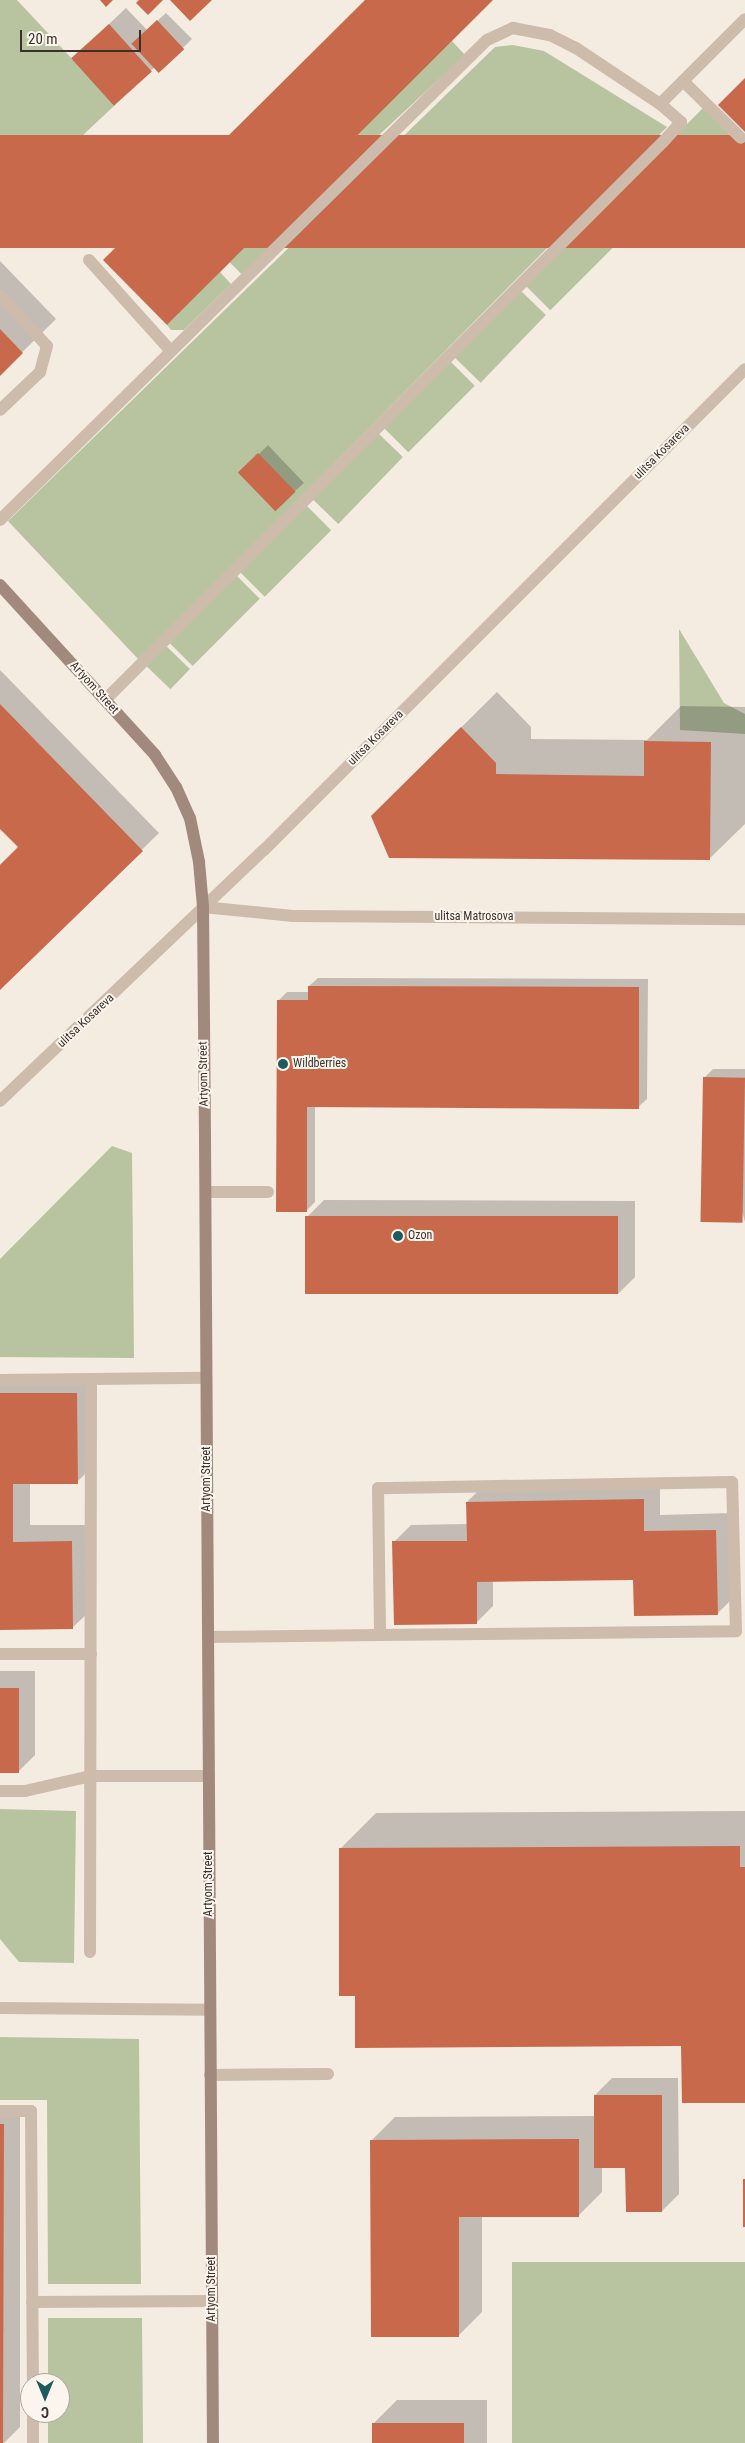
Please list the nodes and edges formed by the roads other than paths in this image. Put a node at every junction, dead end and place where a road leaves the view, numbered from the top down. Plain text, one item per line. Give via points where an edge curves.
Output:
1 (745, 19) edge
2 (683, 81) junction
3 (660, 104) junction
4 (741, 138) dead end
5 (89, 260) dead end
6 (0, 295) edge
7 (171, 350) junction
8 (745, 369) edge
9 (0, 410) edge
10 (0, 520) edge
11 (0, 585) edge
12 (105, 700) junction
13 (202, 907) junction
14 (745, 918) edge
15 (1, 1098) edge
16 (206, 1192) junction
17 (268, 1192) dead end
18 (206, 1378) junction
19 (0, 1380) edge
20 (91, 1380) junction
21 (380, 1636) junction
22 (208, 1637) junction
23 (0, 1654) edge
24 (91, 1654) junction
25 (91, 1776) junction
26 (208, 1776) junction
27 (0, 1791) edge
28 (90, 1952) dead end
29 (0, 2008) edge
30 (210, 2010) junction
31 (328, 2074) dead end
32 (210, 2075) junction
33 (0, 2112) edge
34 (212, 2301) junction
35 (32, 2302) junction
36 (33, 2373) edge
37 (33, 2423) edge
38 (33, 2443) edge
39 (213, 2443) edge

1 - 2 street
2 - 3 street
2 - 4 street
3 - 7 street via 576,48 550,35 513,28 487,40
3 - 12 street via 681,122 664,142
5 - 7 street
6 - 9 street via 47,346 40,372
7 - 10 street
8 - 13 street, ulitsa Kosareva
11 - 12 main road, Artyom Street
12 - 13 main road, Artyom Street via 155,755 176,787 190,818 199,862
13 - 14 street, ulitsa Matrosova via 293,916
13 - 15 street, ulitsa Kosareva
13 - 16 main road, Artyom Street
16 - 17 street
16 - 18 main road, Artyom Street
18 - 20 street
18 - 22 main road, Artyom Street
19 - 20 street
20 - 24 street
21 - 21 street via 378,1488 732,1482 736,1631
21 - 22 street
22 - 26 main road, Artyom Street
23 - 24 street
24 - 25 street
25 - 26 street
25 - 27 street via 25,1791
25 - 28 street
26 - 30 main road, Artyom Street
29 - 30 street
30 - 32 main road, Artyom Street
31 - 32 street
32 - 34 main road, Artyom Street
33 - 35 street via 31,2112
34 - 35 street
34 - 39 main road, Artyom Street
35 - 36 street
37 - 38 street

